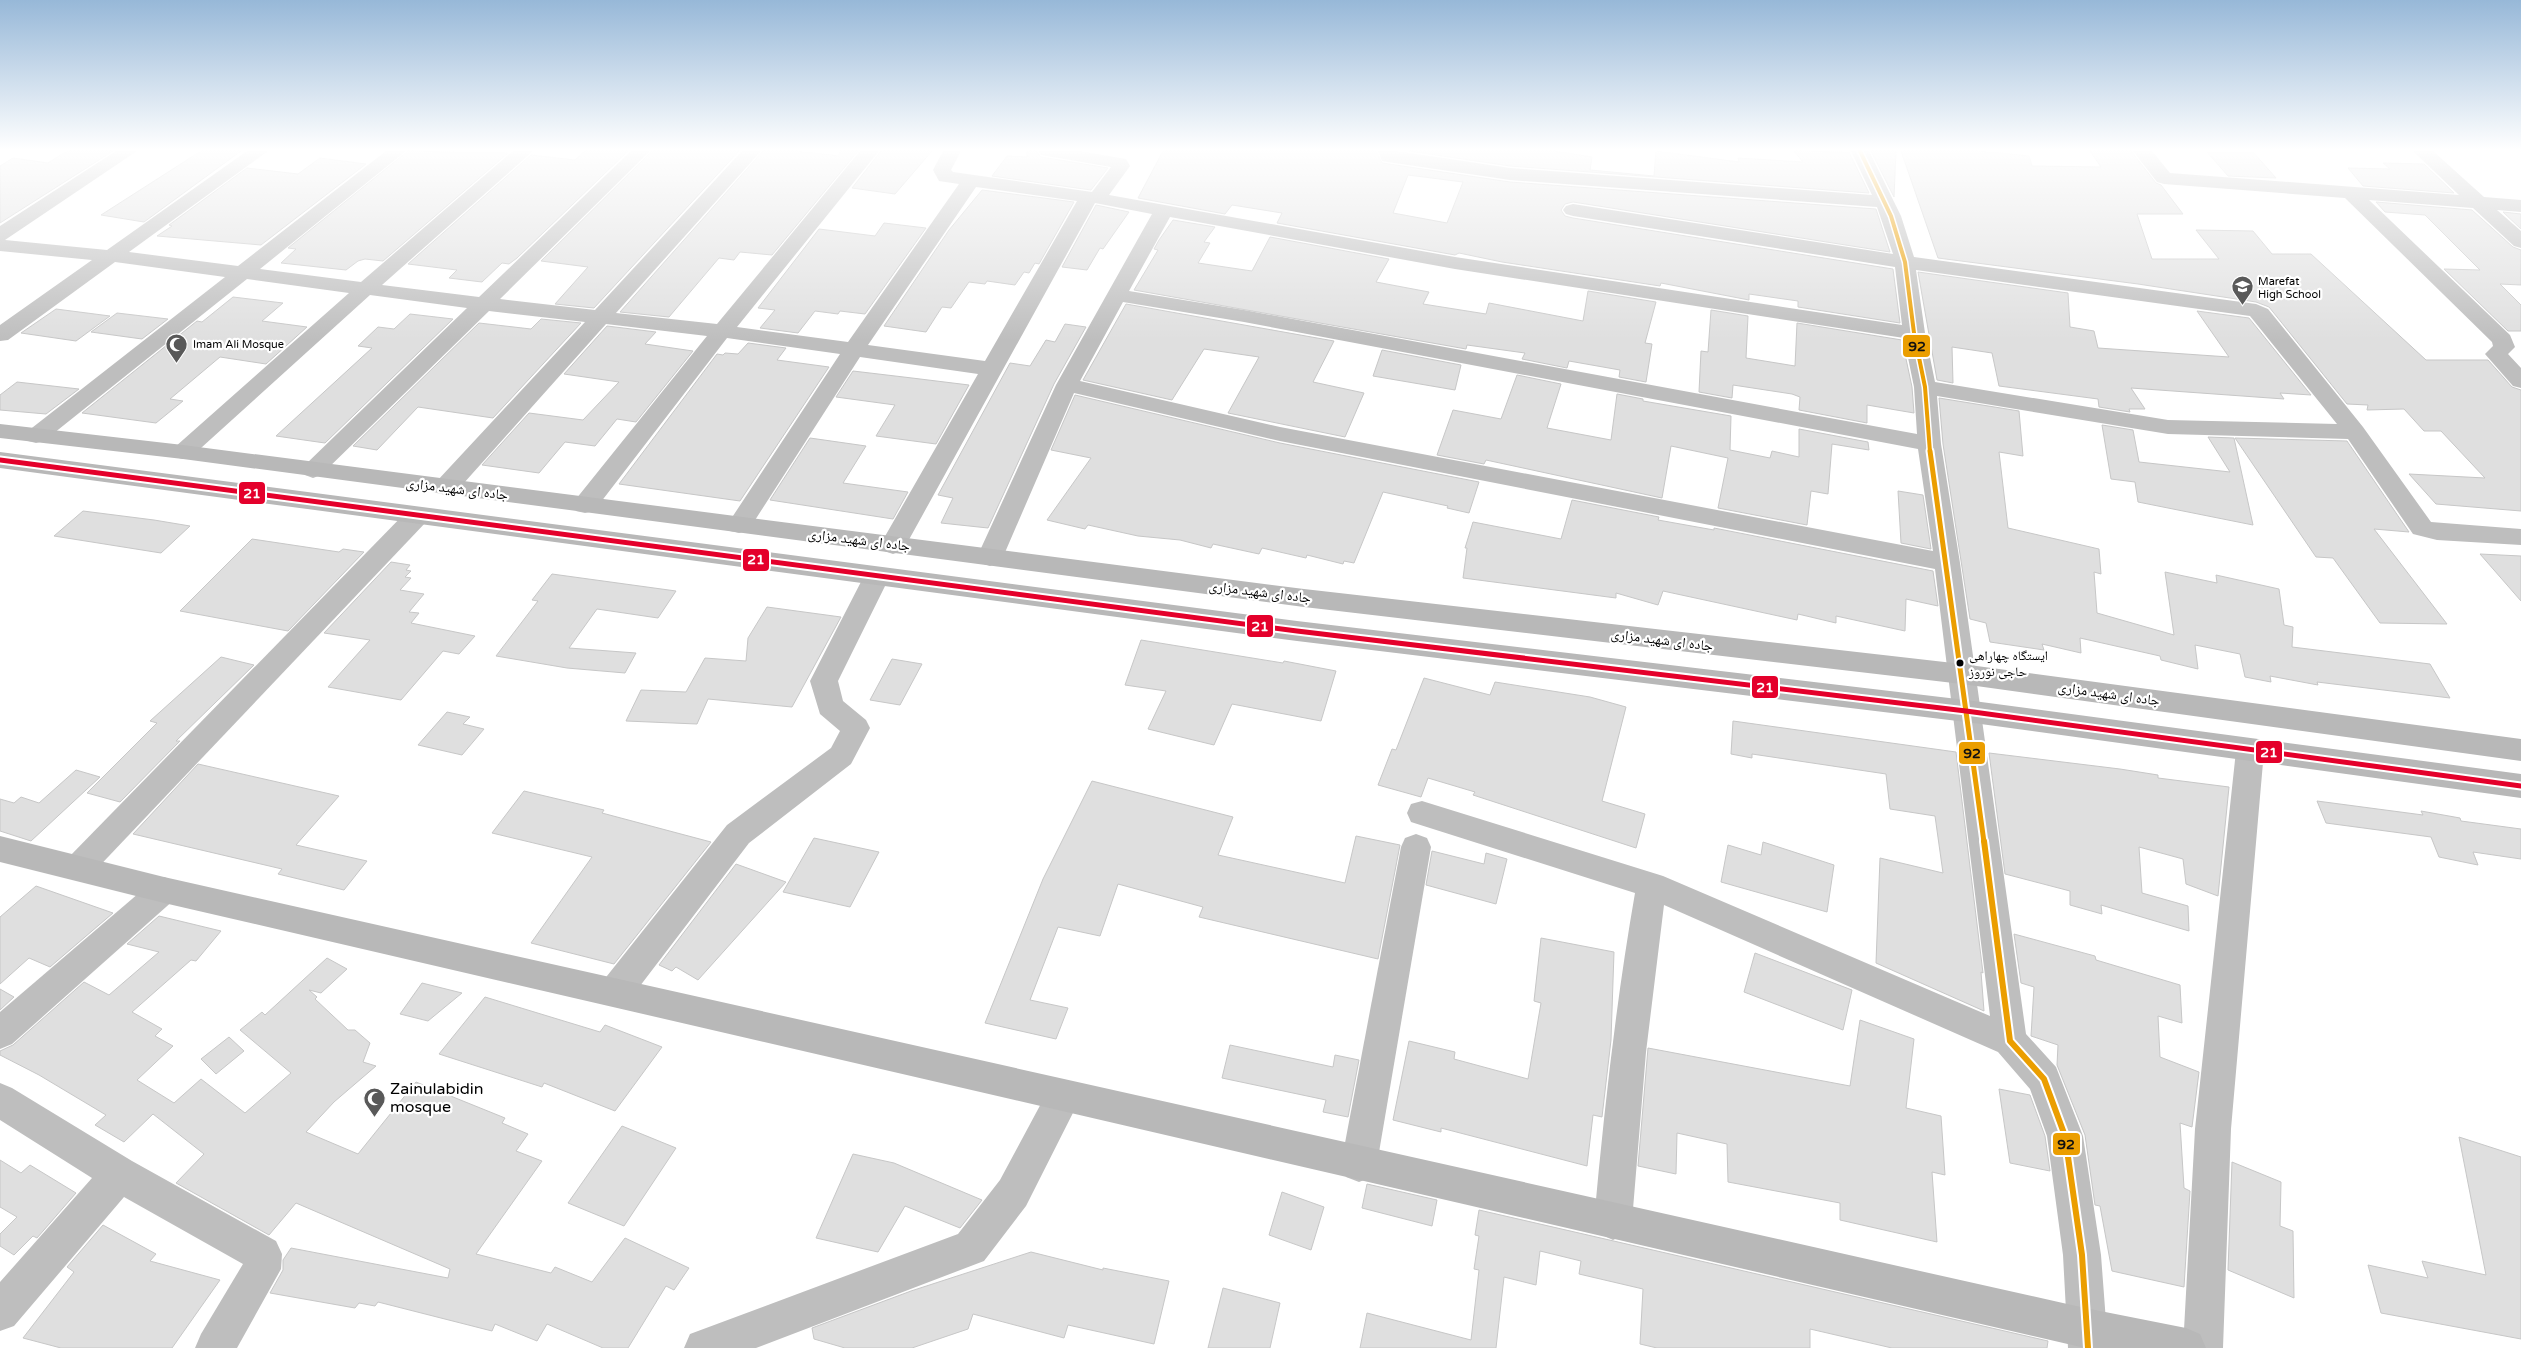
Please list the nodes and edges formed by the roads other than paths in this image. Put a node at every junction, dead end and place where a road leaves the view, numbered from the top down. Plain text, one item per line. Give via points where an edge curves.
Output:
1 (32, 214) edge
2 (171, 214) edge
3 (317, 214) edge
4 (451, 214) edge
5 (577, 214) edge
6 (695, 214) edge
7 (818, 214) edge
8 (948, 214) edge
9 (1084, 214) edge
10 (1162, 214) edge
11 (1185, 214) edge
12 (1598, 214) edge
13 (1890, 214) edge
14 (2373, 214) edge
15 (2491, 214) edge
16 (0, 235) edge
17 (2521, 242) edge
18 (0, 245) edge
19 (112, 256) junction
20 (1905, 262) junction
21 (243, 272) junction
22 (366, 288) junction
23 (1117, 295) junction
24 (485, 304) junction
25 (600, 318) junction
26 (722, 331) junction
27 (1914, 333) junction
28 (0, 334) edge
29 (854, 349) junction
30 (992, 369) junction
31 (2521, 381) edge
32 (1067, 385) junction
33 (1924, 387) junction
34 (0, 431) edge
35 (2356, 432) junction
36 (36, 436) junction
37 (1929, 444) junction
38 (183, 452) junction
39 (0, 460) edge
40 (312, 470) junction
41 (446, 487) junction
42 (586, 505) junction
43 (418, 515) junction
44 (739, 525) junction
45 (2521, 537) edge
46 (893, 545) junction
47 (990, 558) junction
48 (1948, 563) junction
49 (877, 576) junction
50 (1962, 674) junction
51 (1966, 711) junction
52 (2250, 750) junction
53 (2521, 750) edge
54 (2521, 786) edge
55 (1422, 813) dead end
56 (1416, 847) dead end
57 (0, 849) edge
58 (79, 867) junction
59 (1652, 885) junction
60 (164, 890) junction
61 (615, 992) junction
62 (0, 1033) edge
63 (2010, 1041) junction
64 (1063, 1097) junction
65 (0, 1100) edge
66 (1359, 1164) junction
67 (119, 1174) junction
68 (1613, 1221) junction
69 (0, 1312) edge
70 (2086, 1338) edge
71 (215, 1348) edge
72 (704, 1348) edge
73 (2186, 1348) edge
74 (2202, 1348) edge

1 - 16 street
2 - 19 street
3 - 21 street
4 - 22 street
5 - 24 street
6 - 25 street
7 - 26 street
8 - 29 street
9 - 30 street
10 - 23 street
11 - 27 street via 1455,264
12 - 20 street
13 - 20 street
14 - 31 street via 2502,340 2504,347 2496,354
15 - 17 street
18 - 19 street
19 - 21 street
19 - 28 street
20 - 27 street
20 - 35 street via 2256,310
21 - 22 street
21 - 36 street
22 - 24 street
22 - 38 street
23 - 32 street
23 - 37 street
24 - 25 street
24 - 40 street
25 - 26 street
25 - 41 street
26 - 29 street
26 - 42 street
27 - 33 street
29 - 30 street
29 - 44 street
30 - 46 street
32 - 47 street
32 - 48 street via 1280,434
33 - 35 street via 2168,427
33 - 37 street
34 - 36 main road, جاده ای شهید مزاری
35 - 45 street via 2422,528 2437,532
36 - 38 main road, جاده ای شهید مزاری
37 - 48 street
38 - 40 main road, جاده ای شهید مزاری
39 - 43 main road
40 - 41 main road, جاده ای شهید مزاری
41 - 42 main road, جاده ای شهید مزاری
42 - 44 main road, جاده ای شهید مزاری
43 - 49 main road
43 - 58 street
44 - 46 main road, جاده ای شهید مزاری
46 - 47 main road, جاده ای شهید مزاری
47 - 50 main road, جاده ای شهید مزاری
48 - 50 street
49 - 51 main road via 1297,631
49 - 61 street via 824,681 830,706 856,728 841,756 738,834
50 - 51 street
50 - 53 main road, جاده ای شهید مزاری
51 - 52 main road
51 - 63 street
52 - 54 main road
52 - 74 street via 2214,1129
55 - 59 street
56 - 66 street
57 - 58 main road
58 - 60 main road
59 - 63 street
59 - 68 street via 1628,1044
60 - 61 main road
60 - 62 street
61 - 64 main road
63 - 70 street via 2044,1079 2065,1136 2082,1255
64 - 66 main road
64 - 72 street via 1013,1193 971,1248
65 - 67 street
66 - 68 main road
67 - 69 street
67 - 71 street via 263,1254 262,1269
68 - 70 main road
70 - 73 main road

